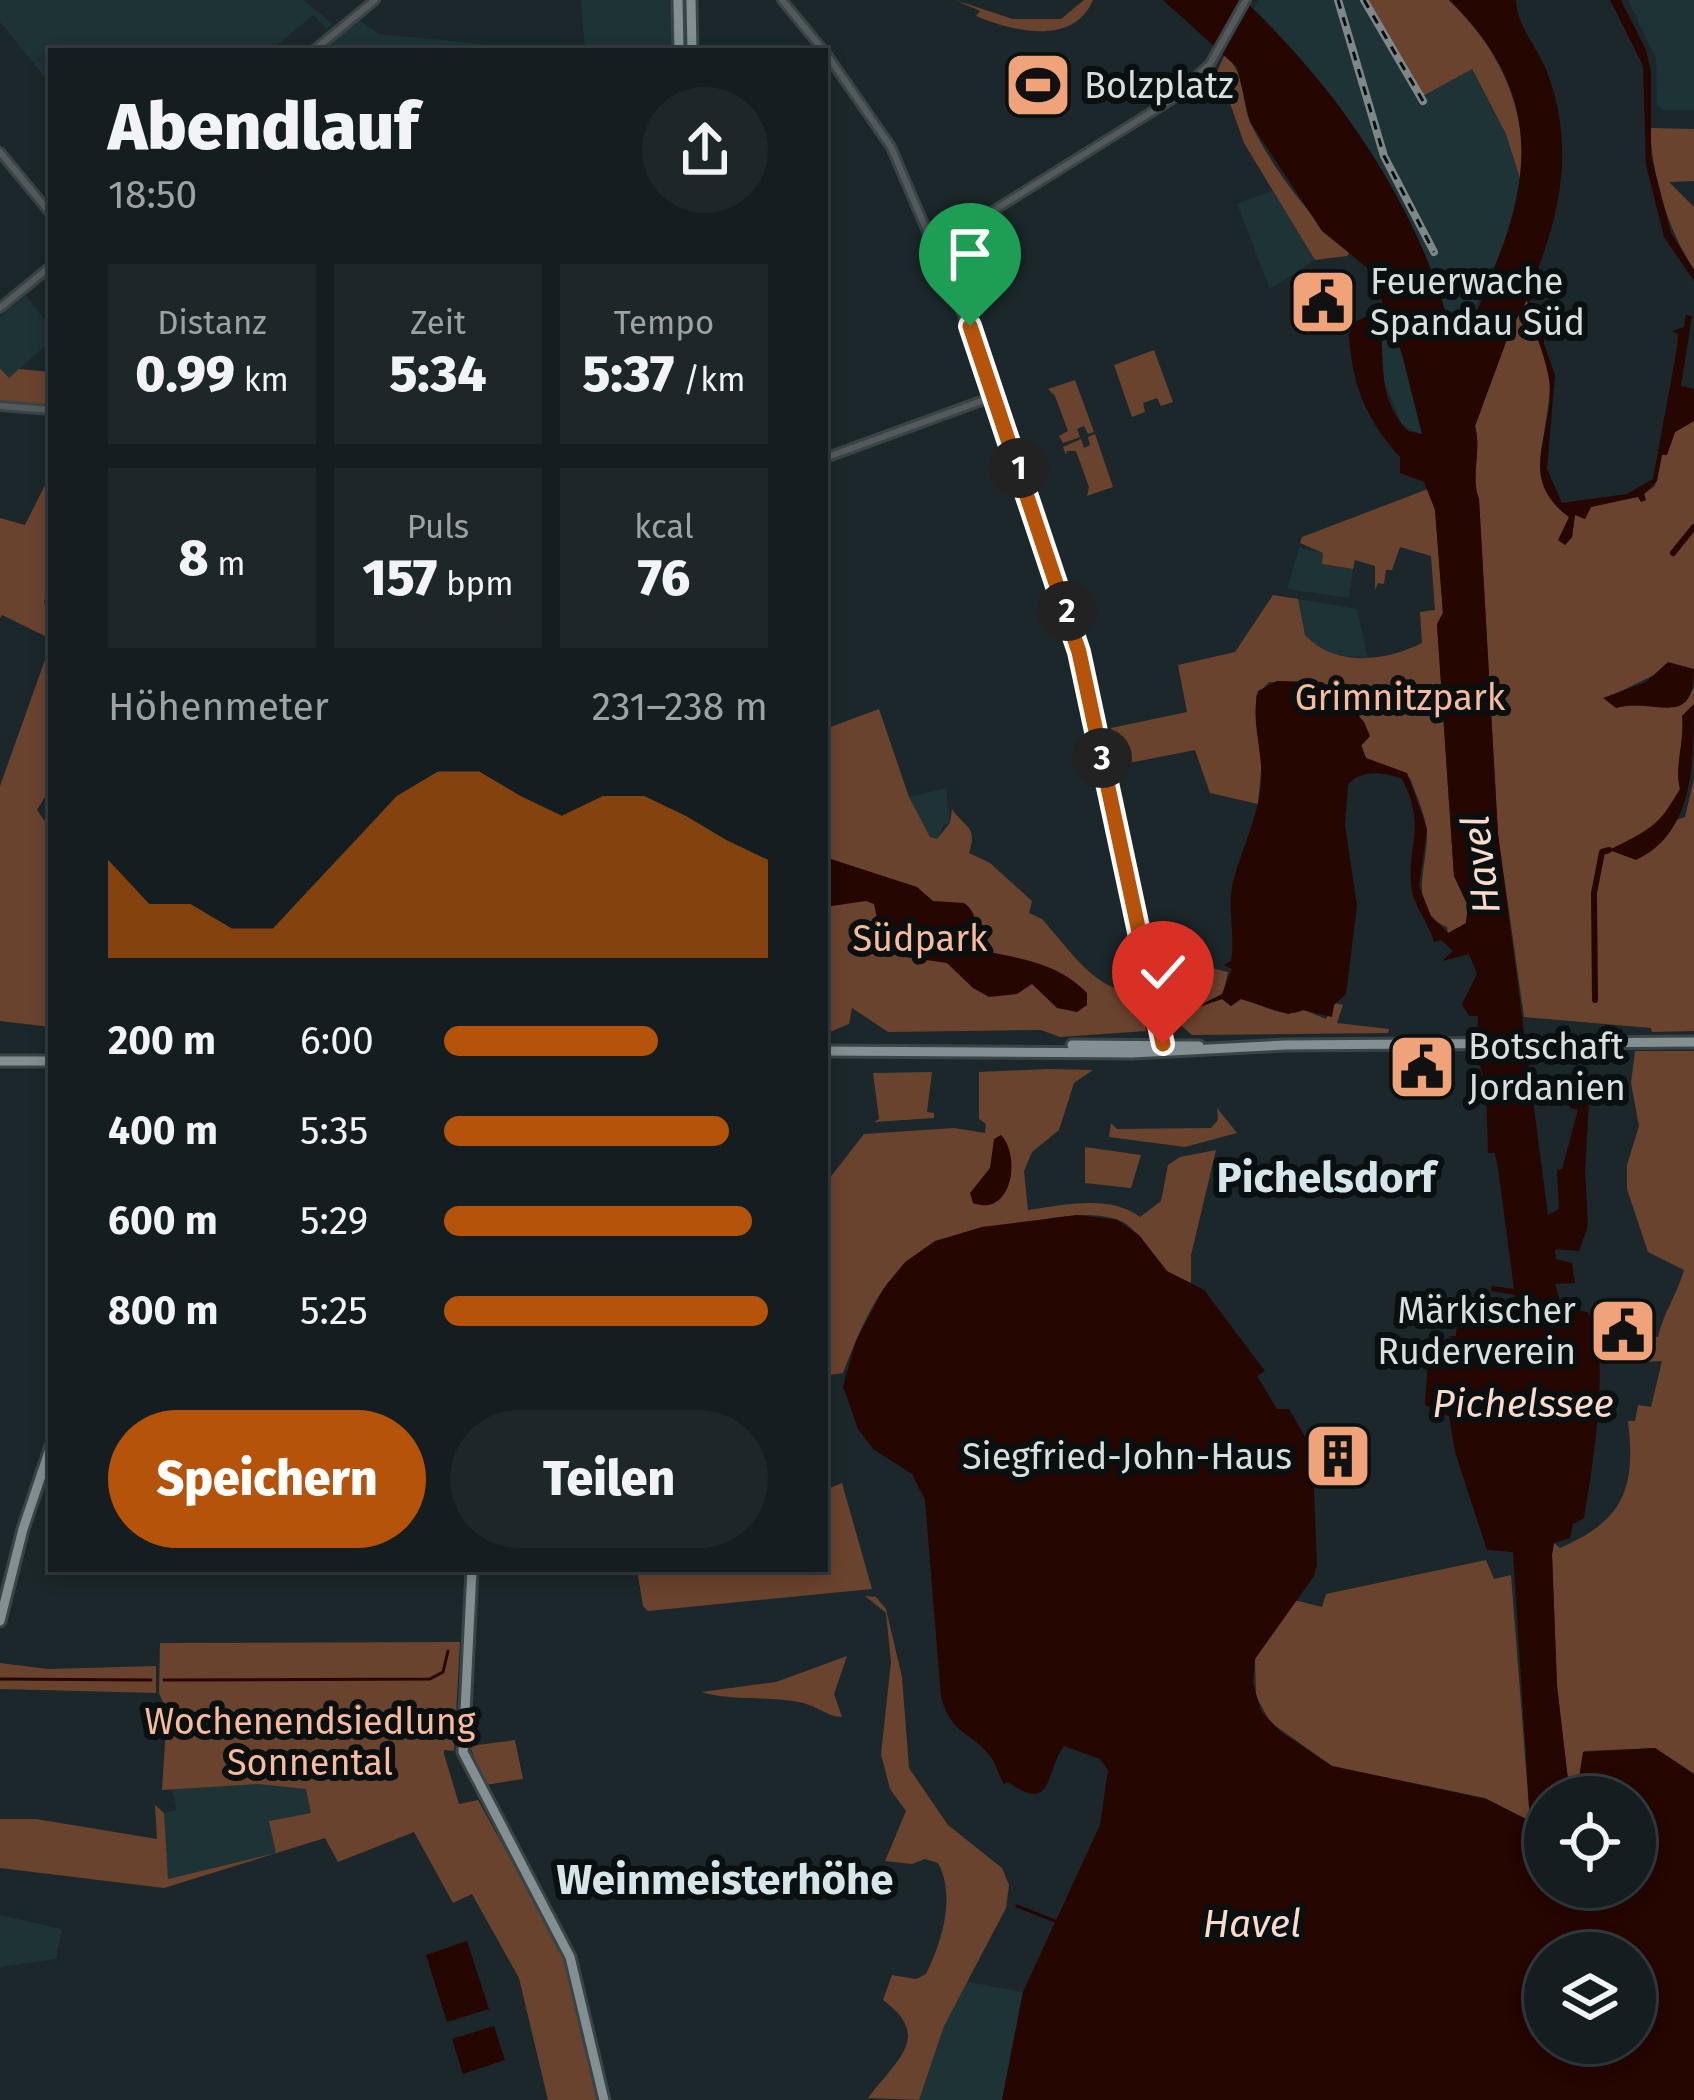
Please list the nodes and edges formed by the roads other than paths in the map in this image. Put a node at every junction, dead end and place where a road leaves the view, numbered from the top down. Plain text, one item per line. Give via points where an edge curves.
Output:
1 (375, 0) edge
2 (678, 0) edge
3 (691, 0) edge
4 (782, 0) edge
5 (1246, 0) edge
6 (317, 48) edge
7 (679, 48) edge
8 (692, 48) edge
9 (822, 48) edge
10 (828, 56) edge
11 (0, 152) edge
12 (48, 210) edge
13 (935, 247) junction
14 (48, 268) edge
15 (0, 308) edge
16 (995, 397) junction
17 (0, 406) edge
18 (48, 410) edge
19 (828, 457) edge
20 (1694, 1042) edge
21 (1166, 1048) junction
22 (828, 1051) edge
23 (0, 1061) edge
24 (48, 1061) edge
25 (48, 1455) edge
26 (472, 1572) edge
27 (0, 1621) edge
28 (604, 2100) edge

1 - 6 street
2 - 7 main road
3 - 8 main road
4 - 9 street
5 - 13 street via 1213,60 1160,108
10 - 13 street via 886,139
11 - 12 street
13 - 16 street
14 - 15 street
16 - 19 street
16 - 21 street via 1079,652
17 - 18 street
20 - 21 main road
21 - 22 main road
23 - 24 main road
25 - 27 main road
26 - 28 main road via 463,1752 570,1957

